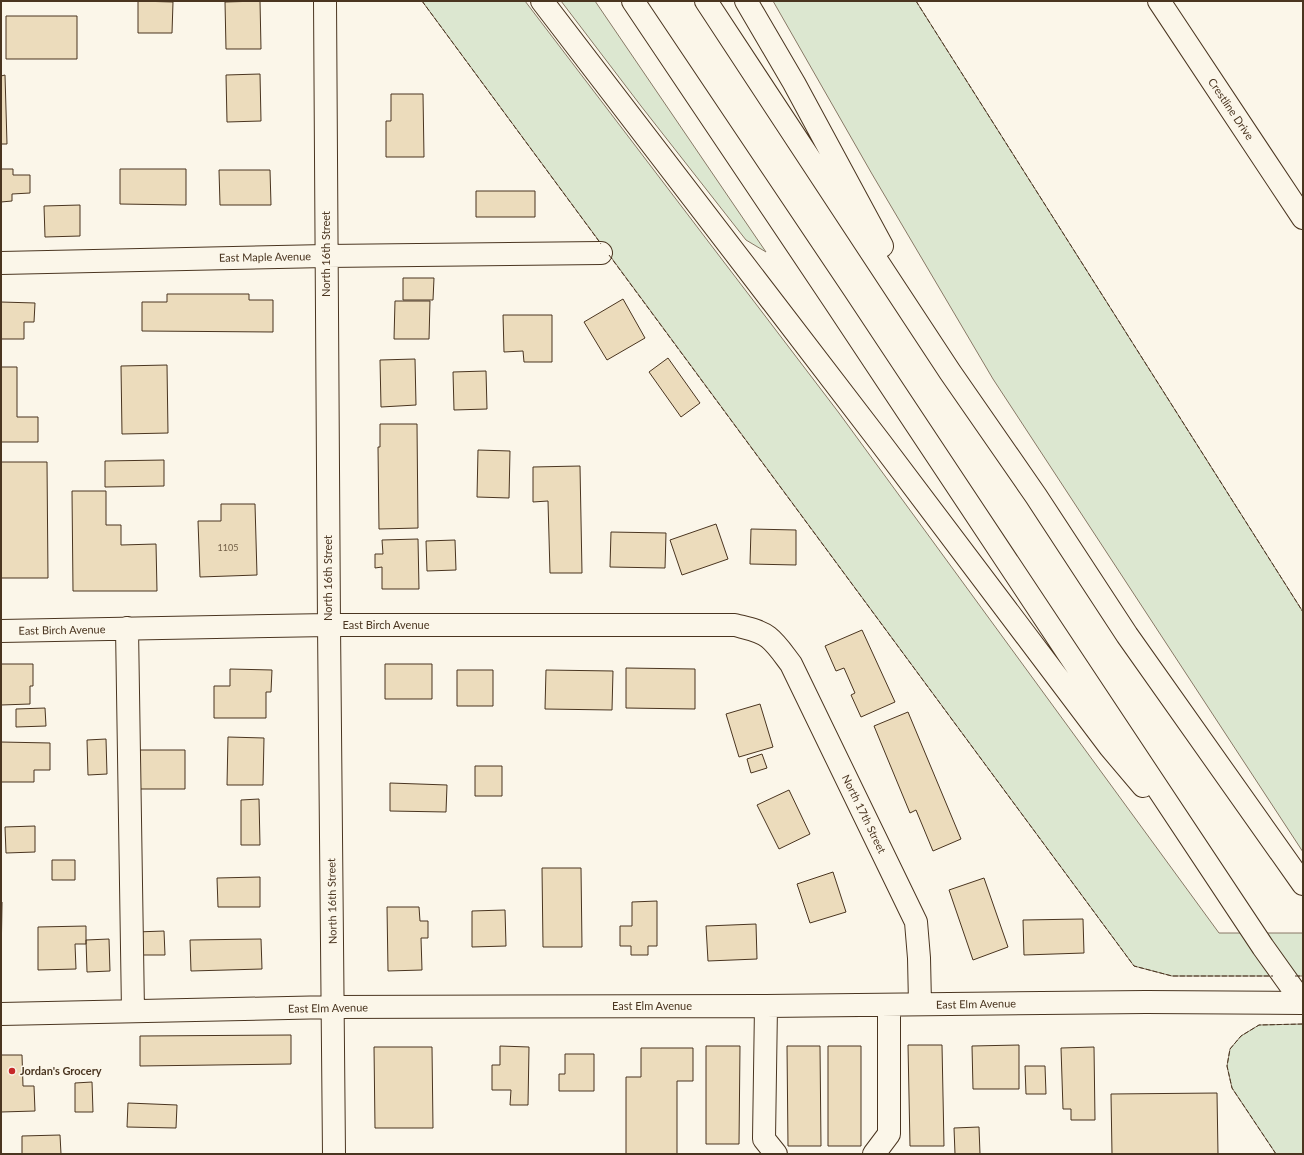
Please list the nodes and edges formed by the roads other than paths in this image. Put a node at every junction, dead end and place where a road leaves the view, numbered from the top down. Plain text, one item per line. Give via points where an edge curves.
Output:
1 (325, 1) edge
2 (542, 1) edge
3 (633, 1) edge
4 (706, 1) edge
5 (746, 1) edge
6 (1159, 1) edge
7 (1303, 218) edge
8 (601, 253) dead end
9 (326, 256) junction
10 (1, 263) edge
11 (950, 372) junction
12 (329, 625) junction
13 (127, 628) junction
14 (1, 631) edge
15 (768, 637) joint
16 (1214, 871) junction
17 (1303, 884) edge
18 (1303, 1003) edge
19 (920, 1004) junction
20 (889, 1005) junction
21 (766, 1006) junction
22 (333, 1007) junction
23 (133, 1011) junction
24 (1, 1014) edge
25 (334, 1154) edge
26 (776, 1154) edge
27 (874, 1154) edge

1 - 9 main road, North 16th Street
2 - 16 main road via 1110,747
3 - 16 main road
4 - 11 main road
5 - 11 main road via 794,83
6 - 7 main road, Crestline Drive
8 - 9 main road, East Maple Avenue
9 - 10 main road, East Maple Avenue
9 - 12 main road, North 16th Street
11 - 17 main road via 1036,496 1127,635
12 - 13 main road, East Birch Avenue
12 - 15 main road, East Birch Avenue via 734,626
12 - 22 main road, North 16th Street
13 - 14 main road, East Birch Avenue
13 - 23 main road
15 - 19 main road, North 17th Street via 791,664 916,922
16 - 18 main road
18 - 19 main road, East Elm Avenue
19 - 20 main road, East Elm Avenue
20 - 21 main road, East Elm Avenue
20 - 27 main road via 889,1134
21 - 22 main road, East Elm Avenue
21 - 26 main road via 764,1139
22 - 23 main road, East Elm Avenue
22 - 25 main road, North 16th Street
23 - 24 main road, East Elm Avenue

